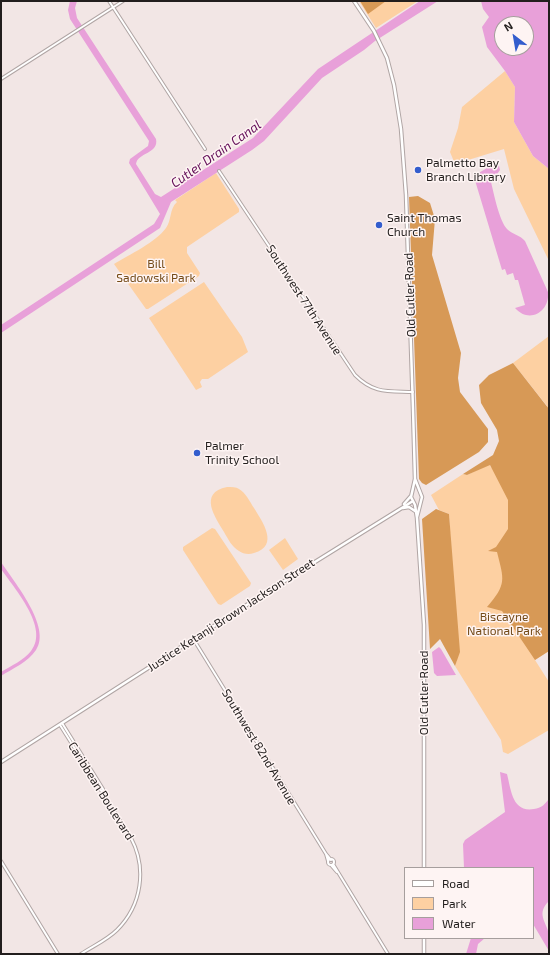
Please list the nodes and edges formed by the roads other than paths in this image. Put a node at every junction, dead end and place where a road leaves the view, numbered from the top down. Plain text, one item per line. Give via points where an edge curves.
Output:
1 (109, 1) edge
2 (123, 1) edge
3 (354, 1) edge
4 (113, 8) junction
5 (1, 80) edge
6 (205, 150) dead end
7 (219, 172) dead end
8 (413, 392) junction
9 (415, 479) junction
10 (420, 492) junction
11 (412, 495) junction
12 (421, 501) junction
13 (413, 502) junction
14 (401, 507) junction
15 (415, 511) junction
16 (417, 518) junction
17 (194, 640) junction
18 (61, 724) junction
19 (1, 762) edge
20 (330, 860) junction
21 (1, 862) edge
22 (332, 864) junction
23 (424, 867) edge
24 (424, 939) edge
25 (58, 954) edge
26 (81, 954) edge
27 (388, 954) edge
28 (424, 954) edge

1 - 4 street
2 - 4 street
3 - 8 main road, Old Cutler Road via 374,31 391,71 401,129
4 - 5 street
4 - 6 street
7 - 8 street, Southwest 77th Avenue via 355,375 368,386 379,390
8 - 9 main road, Old Cutler Road
9 - 10 main road, Old Cutler Road
9 - 11 main road, Old Cutler Road
10 - 11 main road
10 - 12 main road, Old Cutler Road
11 - 13 main road, Old Cutler Road
11 - 14 main road, Justice Ketanji Brown Jackson Street
12 - 13 main road, Justice Ketanji Brown Jackson Street
12 - 16 main road, Old Cutler Road
13 - 14 main road, Justice Ketanji Brown Jackson Street
13 - 15 main road, Old Cutler Road
14 - 15 main road via 409,507
14 - 17 main road, Justice Ketanji Brown Jackson Street
15 - 16 main road, Old Cutler Road
16 - 23 main road, Old Cutler Road via 424,625
17 - 18 main road, Justice Ketanji Brown Jackson Street
17 - 20 street, Southwest 82nd Avenue
18 - 19 main road, Justice Ketanji Brown Jackson Street
18 - 26 street, Caribbean Boulevard via 103,789 135,846 140,864 140,884 132,909 122,924 109,936
20 - 22 street, Southwest 82nd Avenue
20 - 22 street, Southwest 82nd Avenue via 328,864
21 - 25 street
22 - 27 street, Southwest 82nd Avenue
24 - 28 main road

